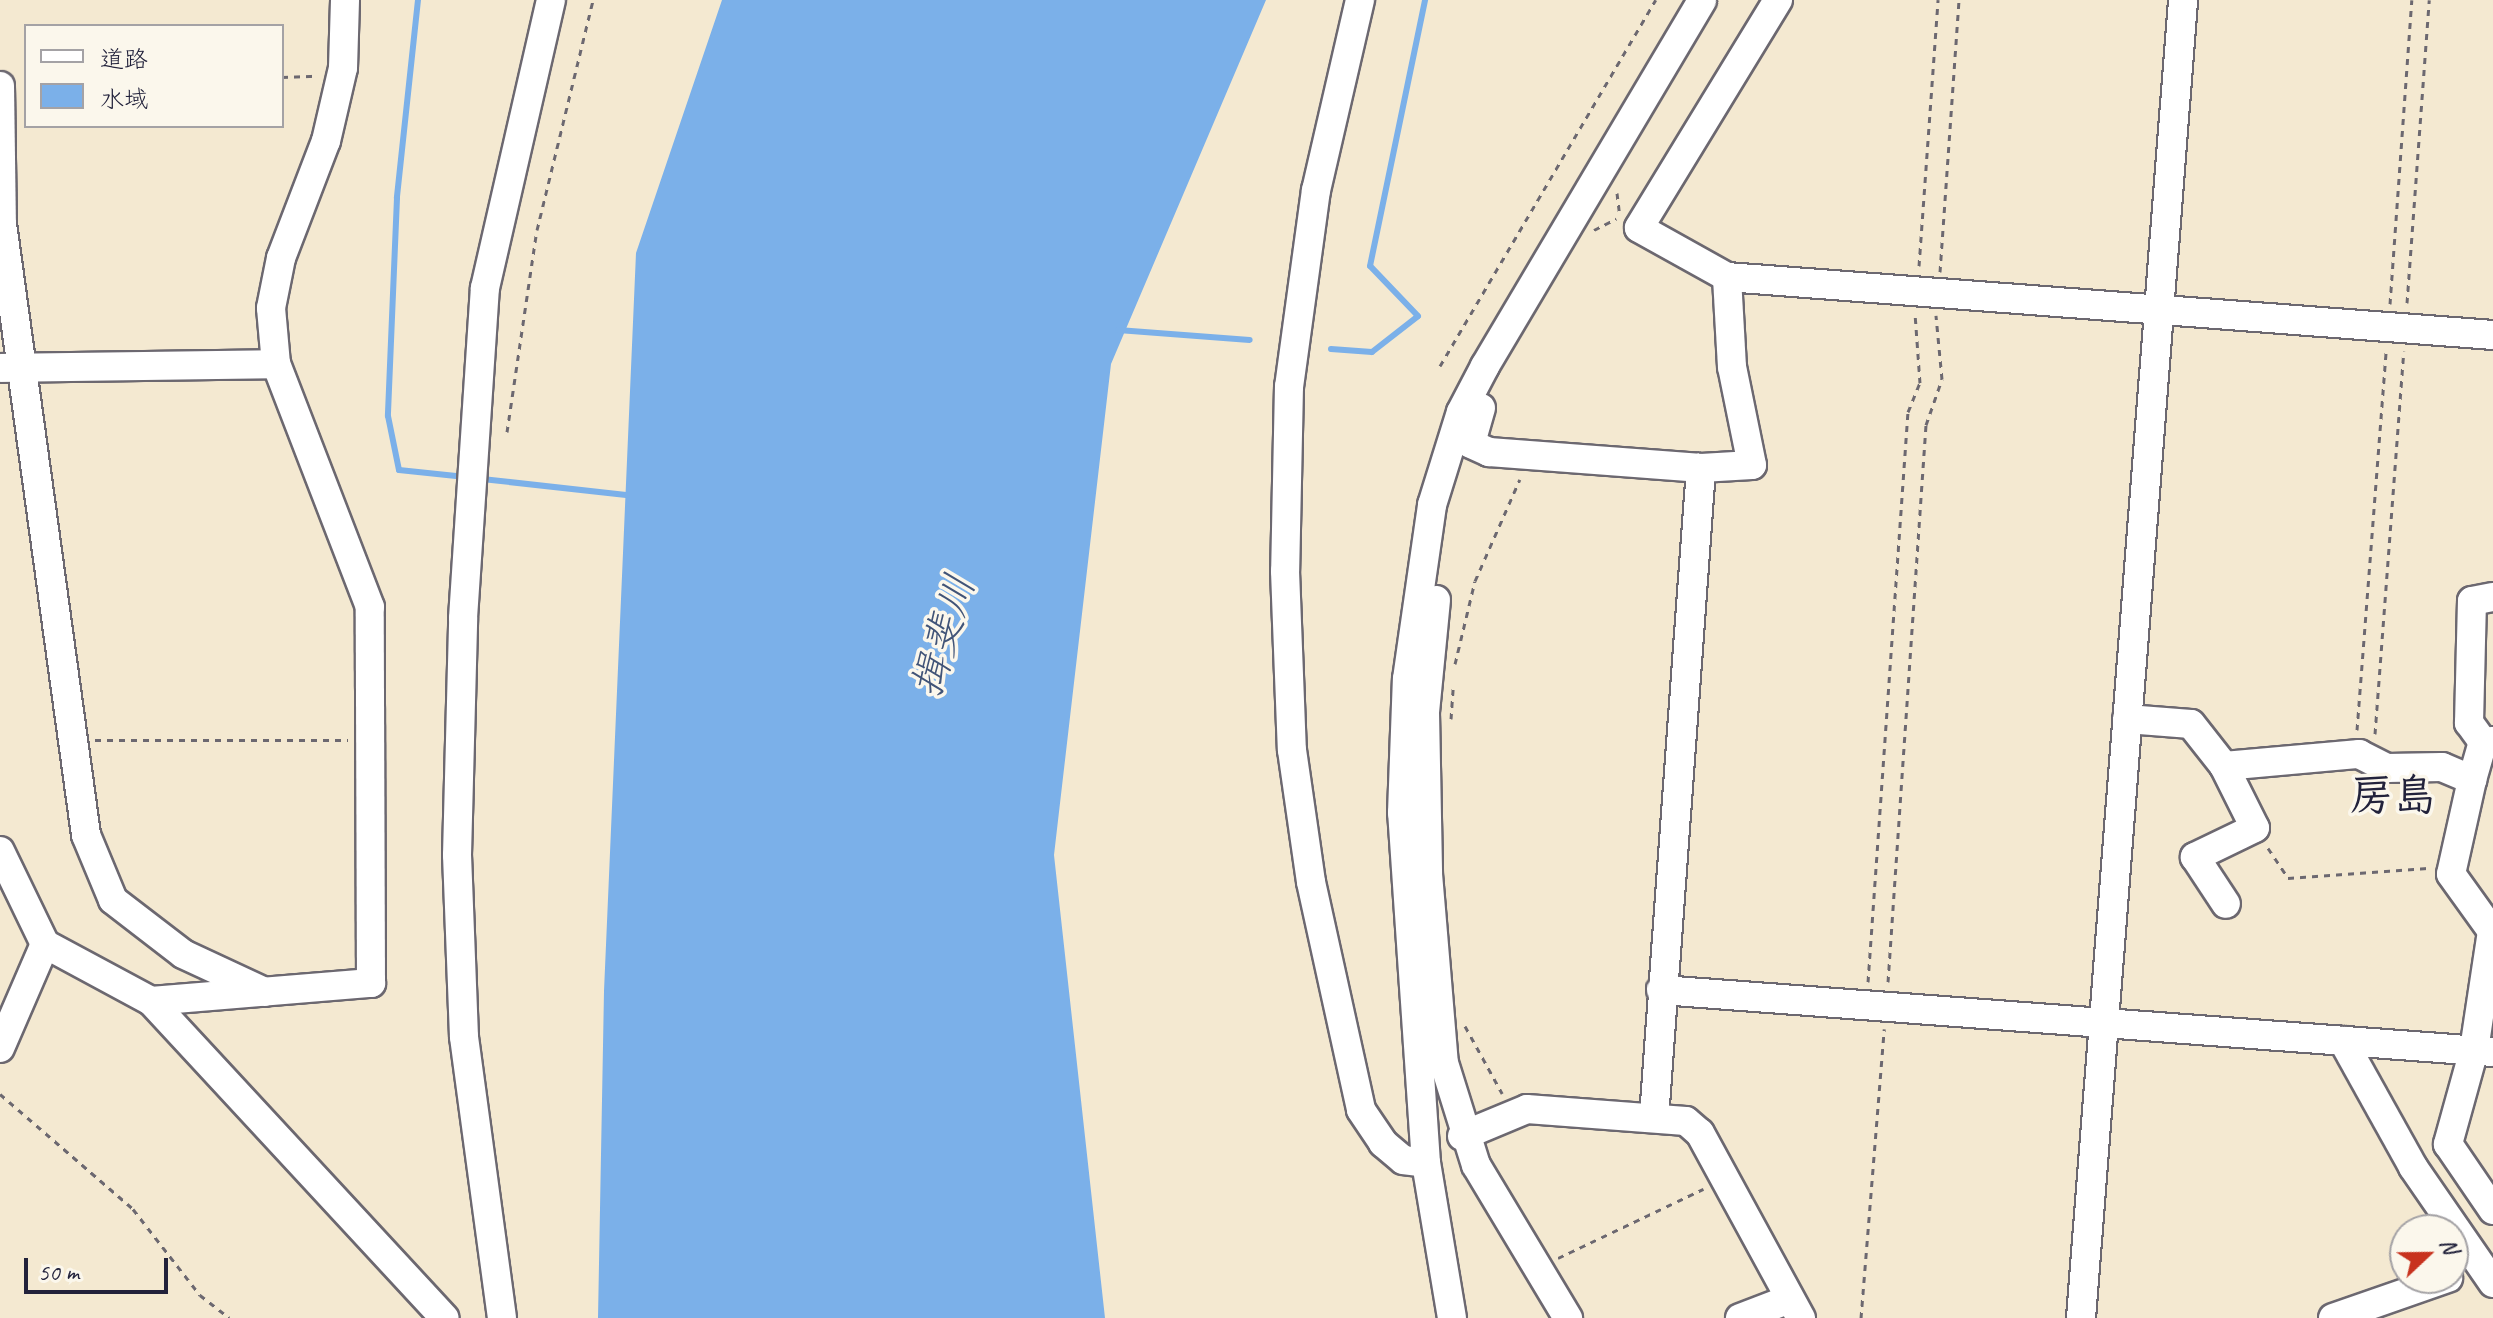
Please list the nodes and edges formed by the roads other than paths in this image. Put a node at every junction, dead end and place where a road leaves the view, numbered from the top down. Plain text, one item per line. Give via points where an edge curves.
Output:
1 (345, 0) edge
2 (551, 0) edge
3 (1360, 0) edge
4 (1702, 0) edge
5 (1778, 0) edge
6 (2183, 0) edge
7 (0, 86) edge
8 (1727, 277) junction
9 (2157, 310) junction
10 (2493, 335) edge
11 (276, 364) junction
12 (1485, 366) junction
13 (10, 368) edge
14 (1471, 444) junction
15 (1701, 468) junction
16 (2493, 597) edge
17 (2127, 719) junction
18 (2488, 742) edge
19 (2224, 766) junction
20 (2472, 780) junction
21 (0, 851) edge
22 (2226, 904) dead end
23 (45, 944) junction
24 (1661, 990) junction
25 (265, 992) junction
26 (151, 1001) junction
27 (2104, 1021) junction
28 (2343, 1041) junction
29 (0, 1048) edge
30 (2483, 1051) edge
31 (1654, 1118) junction
32 (1462, 1136) junction
33 (1426, 1163) junction
34 (2493, 1210) edge
35 (2473, 1274) edge
36 (1795, 1308) edge
37 (445, 1318) edge
38 (502, 1318) edge
39 (1452, 1318) edge
40 (1568, 1318) edge
41 (1740, 1318) edge
42 (2081, 1318) edge
43 (2333, 1318) edge

1 - 11 street via 341,76 326,141 281,258 271,308
2 - 38 street via 485,288 463,618 457,855 463,1022
3 - 33 street via 1316,190 1289,386 1285,571 1292,750 1311,882 1361,1110 1383,1143 1403,1160
4 - 12 street
5 - 8 street via 1641,224
6 - 9 street
7 - 13 street
8 - 9 street
8 - 15 street via 1732,367 1752,465
9 - 10 street
9 - 17 street
11 - 13 street
11 - 25 street via 370,607 371,983
12 - 14 street via 1491,376
12 - 33 street via 1461,412 1432,505 1407,679 1402,813
13 - 25 street via 86,835 113,900 183,954
14 - 15 street
14 - 32 street via 1454,489 1425,713 1442,1047
15 - 24 street
16 - 18 street via 2472,601 2469,723
17 - 19 street via 2191,724
17 - 27 street
18 - 20 street
19 - 20 street via 2364,757 2387,768 2442,767
19 - 22 street via 2255,828 2195,857
20 - 30 street via 2452,871 2492,931
21 - 23 street
23 - 26 street
23 - 29 street
24 - 27 street
24 - 31 street
25 - 26 street
26 - 37 street
27 - 28 street
27 - 42 street
28 - 30 street
28 - 35 street
30 - 34 street via 2448,1144
31 - 32 street via 1514,1113
31 - 36 street via 1686,1121
32 - 40 street
33 - 39 street
35 - 43 street
36 - 41 street

